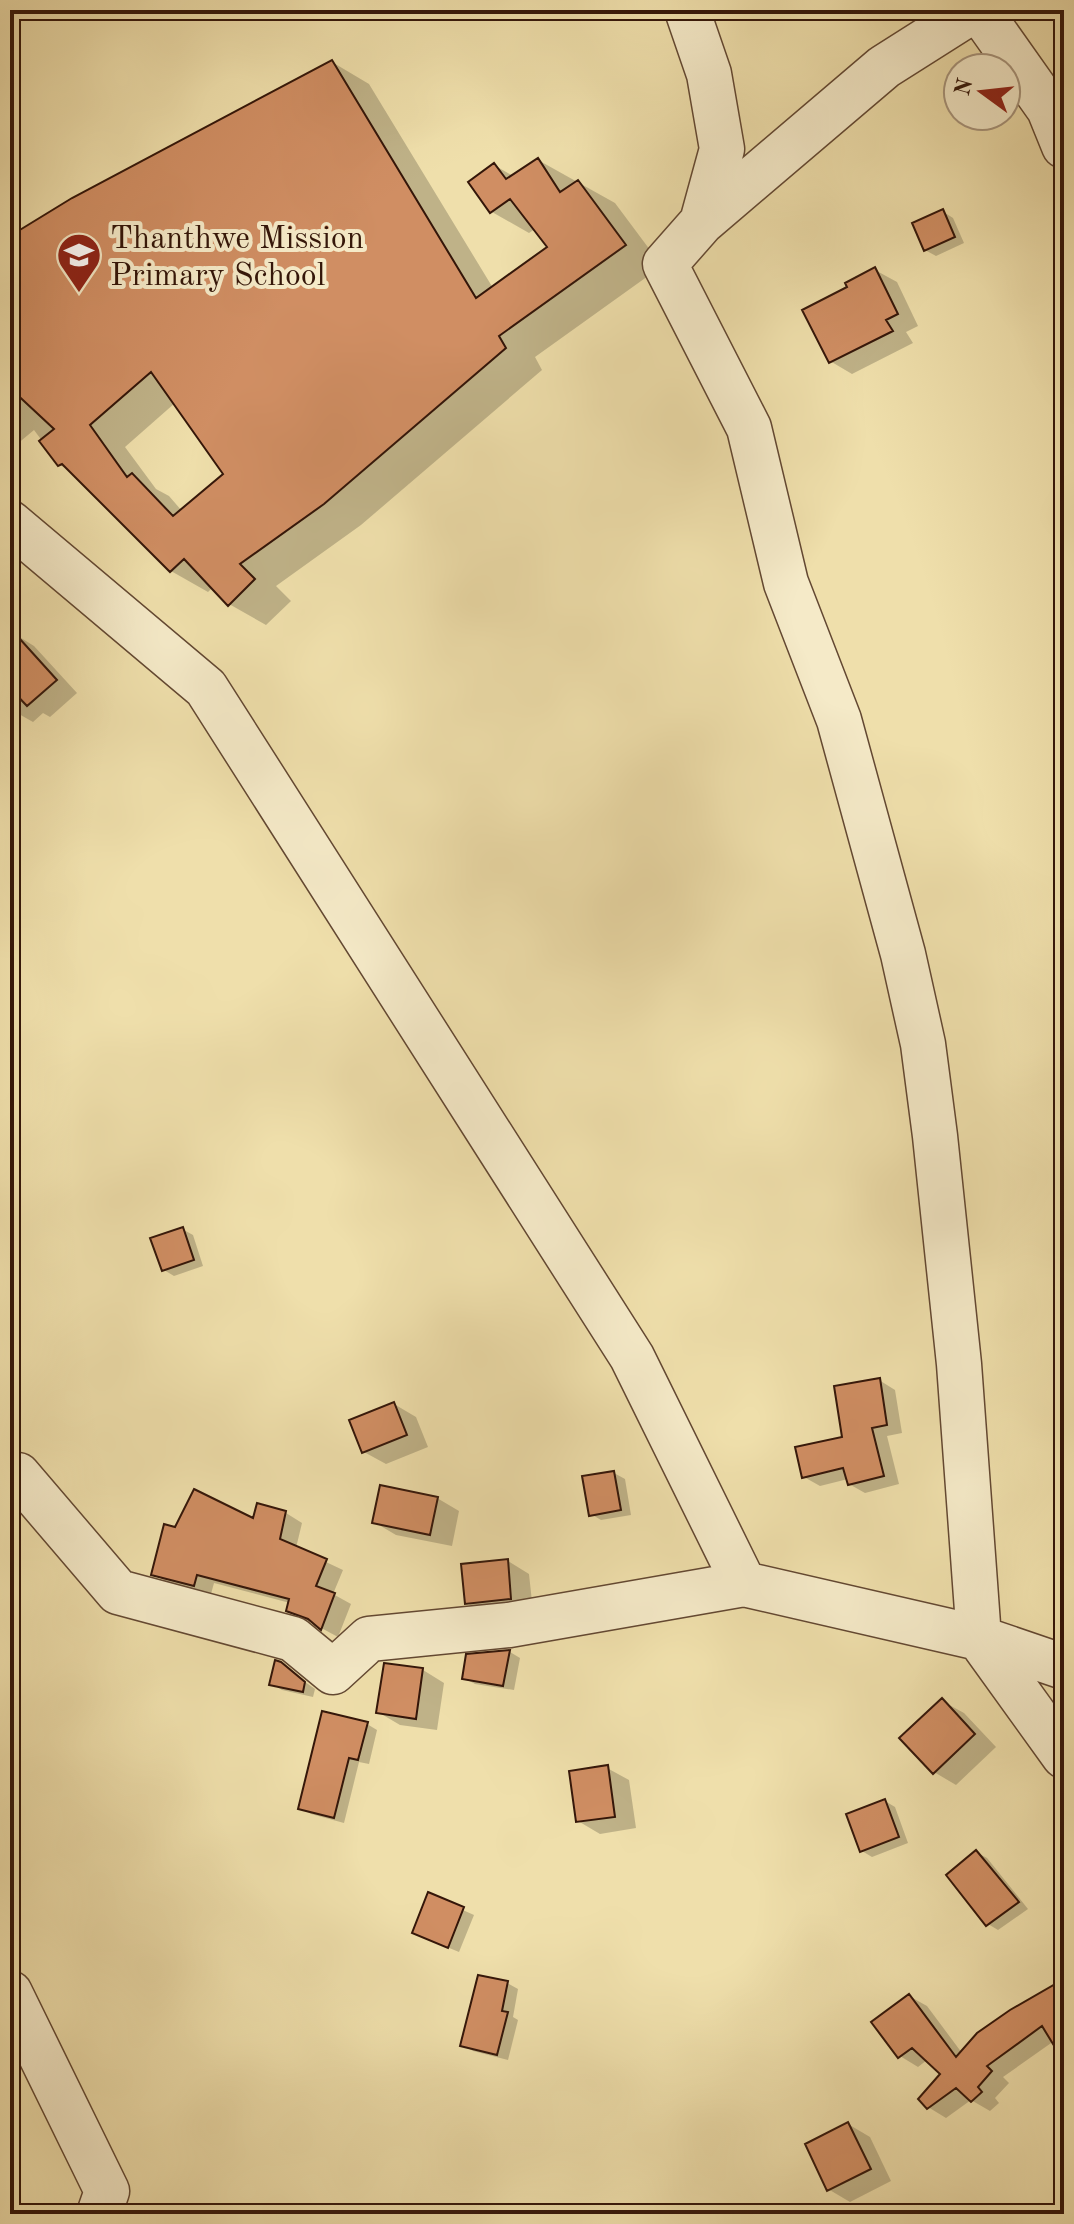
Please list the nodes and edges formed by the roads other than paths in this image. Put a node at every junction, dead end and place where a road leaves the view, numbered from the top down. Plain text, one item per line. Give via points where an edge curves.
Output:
1 (687, 10) edge
2 (976, 10) edge
3 (1064, 146) edge
4 (702, 222) junction
5 (10, 523) edge
6 (10, 1474) edge
7 (744, 1584) junction
8 (979, 1638) junction
9 (1064, 1667) edge
10 (1064, 1756) edge
11 (10, 1993) edge
12 (99, 2214) edge

1 - 4 street via 709,74 722,149
2 - 3 street via 1049,109
2 - 4 street via 884,67
4 - 8 street via 665,264 749,428 786,583 839,720 923,1044 959,1364
5 - 7 street via 206,688 632,1357
6 - 7 street via 18,1475 118,1592 293,1639 333,1672 369,1639 509,1625
7 - 8 street
8 - 9 street
8 - 10 street
11 - 12 street via 107,2191

